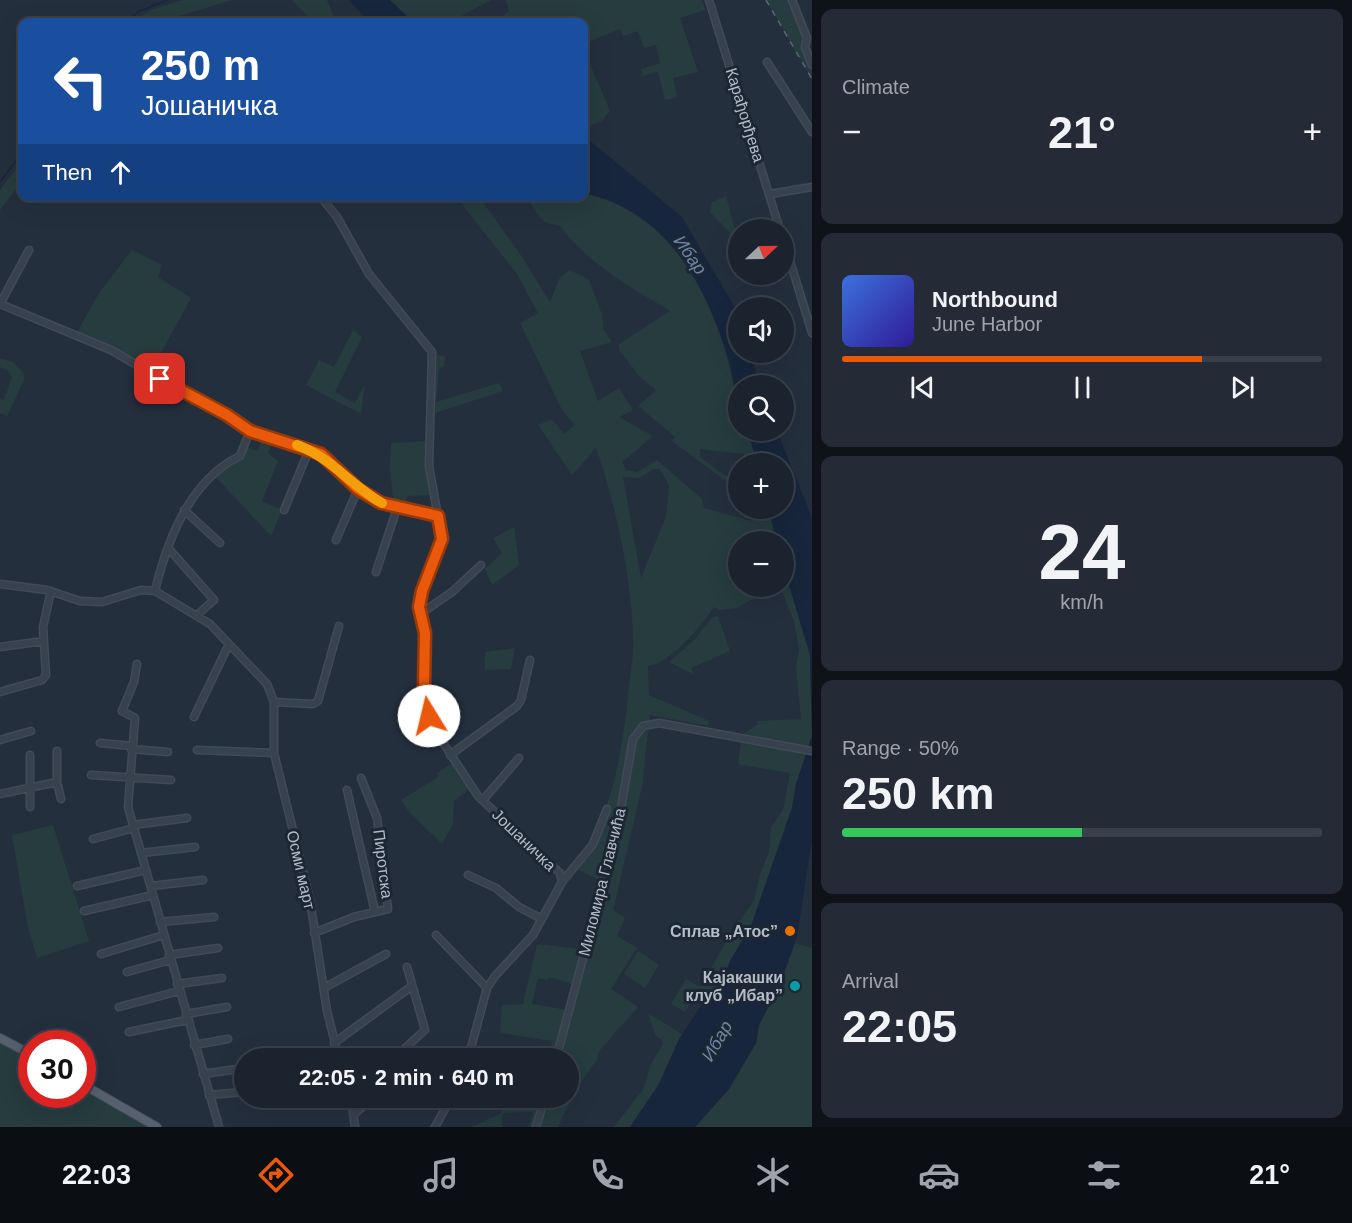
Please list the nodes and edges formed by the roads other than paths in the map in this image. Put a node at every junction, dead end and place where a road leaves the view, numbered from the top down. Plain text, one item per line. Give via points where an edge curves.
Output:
1 (709, 0) edge
2 (792, 0) edge
3 (810, 38) edge
4 (767, 63) dead end
5 (812, 65) edge
6 (812, 132) edge
7 (812, 187) edge
8 (770, 194) junction
9 (324, 201) edge
10 (777, 219) edge
11 (29, 250) dead end
12 (794, 273) edge
13 (802, 299) junction
14 (0, 304) edge
15 (812, 306) edge
16 (812, 333) edge
17 (250, 431) junction
18 (309, 450) junction
19 (358, 489) junction
20 (397, 508) junction
21 (184, 510) junction
22 (284, 510) dead end
23 (438, 516) junction
24 (336, 540) dead end
25 (220, 543) dead end
26 (169, 549) junction
27 (482, 565) dead end
28 (376, 572) dead end
29 (0, 584) edge
30 (51, 591) junction
31 (155, 591) junction
32 (197, 615) junction
33 (420, 615) junction
34 (339, 626) dead end
35 (44, 641) junction
36 (229, 644) junction
37 (0, 647) edge
38 (530, 660) dead end
39 (137, 664) dead end
40 (0, 692) edge
41 (274, 702) junction
42 (194, 717) dead end
43 (31, 731) dead end
44 (0, 740) edge
45 (100, 743) dead end
46 (131, 748) junction
47 (197, 750) dead end
48 (57, 751) dead end
49 (812, 751) edge
50 (168, 752) dead end
51 (274, 753) junction
52 (30, 755) dead end
53 (450, 755) junction
54 (519, 758) dead end
55 (91, 775) dead end
56 (129, 777) junction
57 (361, 778) dead end
58 (171, 780) dead end
59 (57, 782) junction
60 (31, 788) junction
61 (347, 790) dead end
62 (0, 794) edge
63 (61, 799) dead end
64 (483, 800) junction
65 (30, 807) dead end
66 (607, 809) dead end
67 (187, 819) dead end
68 (134, 826) junction
69 (93, 839) dead end
70 (195, 847) dead end
71 (141, 853) junction
72 (146, 870) junction
73 (468, 875) dead end
74 (203, 880) dead end
75 (562, 882) junction
76 (76, 886) dead end
77 (151, 886) junction
78 (153, 895) junction
79 (84, 911) dead end
80 (375, 912) junction
81 (214, 917) dead end
82 (542, 919) junction
83 (160, 922) junction
84 (314, 933) junction
85 (164, 935) junction
86 (436, 935) dead end
87 (218, 948) dead end
88 (101, 954) dead end
89 (386, 954) dead end
90 (170, 957) junction
91 (407, 967) dead end
92 (127, 972) dead end
93 (222, 978) dead end
94 (412, 986) junction
95 (178, 988) junction
96 (324, 988) junction
97 (487, 988) junction
98 (119, 1007) dead end
99 (227, 1007) dead end
100 (186, 1017) junction
101 (129, 1032) dead end
102 (0, 1038) edge
103 (228, 1039) dead end
104 (334, 1043) junction
105 (194, 1045) junction
106 (18, 1048) edge
107 (336, 1048) edge
108 (405, 1048) edge
109 (471, 1048) edge
110 (559, 1048) edge
111 (234, 1069) edge
112 (203, 1074) junction
113 (96, 1092) edge
114 (234, 1093) edge
115 (209, 1095) junction
116 (353, 1108) edge
117 (362, 1108) edge
118 (445, 1108) edge
119 (542, 1108) edge
120 (354, 1115) junction
121 (157, 1127) edge
122 (219, 1127) edge
123 (355, 1127) edge
124 (435, 1127) edge
125 (536, 1127) edge

1 - 8 street, Карађорђева
2 - 3 street
3 - 5 street via 806,47
4 - 6 street
7 - 8 street
8 - 10 street, Карађорђева
9 - 23 street, Јошаничка via 338,217 369,274 432,352 429,466
11 - 14 street
12 - 13 street
13 - 15 street
13 - 16 street
14 - 17 street via 111,350
17 - 18 street
17 - 21 street via 240,456 224,464
18 - 19 street via 321,454
18 - 22 street
19 - 20 street
19 - 24 street
20 - 23 street
20 - 28 street
21 - 25 street
21 - 26 street
23 - 33 street, Јошаничка via 442,539 422,591
26 - 31 street
26 - 32 street via 214,600
27 - 33 street
29 - 30 street
30 - 31 street via 80,601 102,602 141,590
30 - 35 street
31 - 32 street, Осми март
32 - 36 street, Осми март
33 - 53 street, Јошаничка via 425,633 427,709
34 - 41 street via 318,701
35 - 37 street
35 - 40 street via 44,679
36 - 41 street, Осми март via 267,684
36 - 42 street
38 - 53 street via 517,706
39 - 46 street via 122,711 135,718
41 - 51 street, Осми март
43 - 44 street
45 - 46 street
46 - 50 street
46 - 56 street
47 - 51 street
48 - 59 street
49 - 110 street, Миломира Главчића via 662,723 643,726 633,739 617,831
51 - 84 street, Осми март via 310,900
52 - 60 street
53 - 64 street, Јошаничка
54 - 64 street, Јошаничка
55 - 56 street
56 - 58 street
56 - 68 street via 128,802
57 - 80 street, Пиротска via 376,818 385,875 388,909
59 - 60 street
59 - 63 street
60 - 62 street
60 - 65 street
61 - 80 street
64 - 75 street, Јошаничка via 560,873
66 - 75 street, Јошаничка via 593,844
67 - 68 street
68 - 69 street
68 - 71 street
70 - 71 street
71 - 72 street
72 - 76 street
72 - 77 street
73 - 82 street via 496,888
74 - 77 street
75 - 82 street, Јошаничка
77 - 78 street
78 - 79 street
78 - 83 street
80 - 84 street, Пиротска
81 - 83 street
82 - 97 street, Јошаничка via 527,944
83 - 85 street
84 - 96 street, Осми март
85 - 88 street
85 - 90 street
86 - 97 street
87 - 90 street
89 - 96 street
90 - 92 street
90 - 95 street
91 - 94 street
93 - 95 street
94 - 104 street
94 - 108 street via 425,1030
95 - 98 street
95 - 100 street
96 - 104 street, Осми март
97 - 109 street, Јошаничка
99 - 100 street
100 - 101 street
100 - 105 street
102 - 106 main road
103 - 105 street
104 - 107 street, Осми март
105 - 112 street
111 - 112 street
112 - 115 street
113 - 121 main road
114 - 115 street
115 - 122 street
116 - 120 street
117 - 120 street
118 - 124 street
119 - 125 street
120 - 123 street

